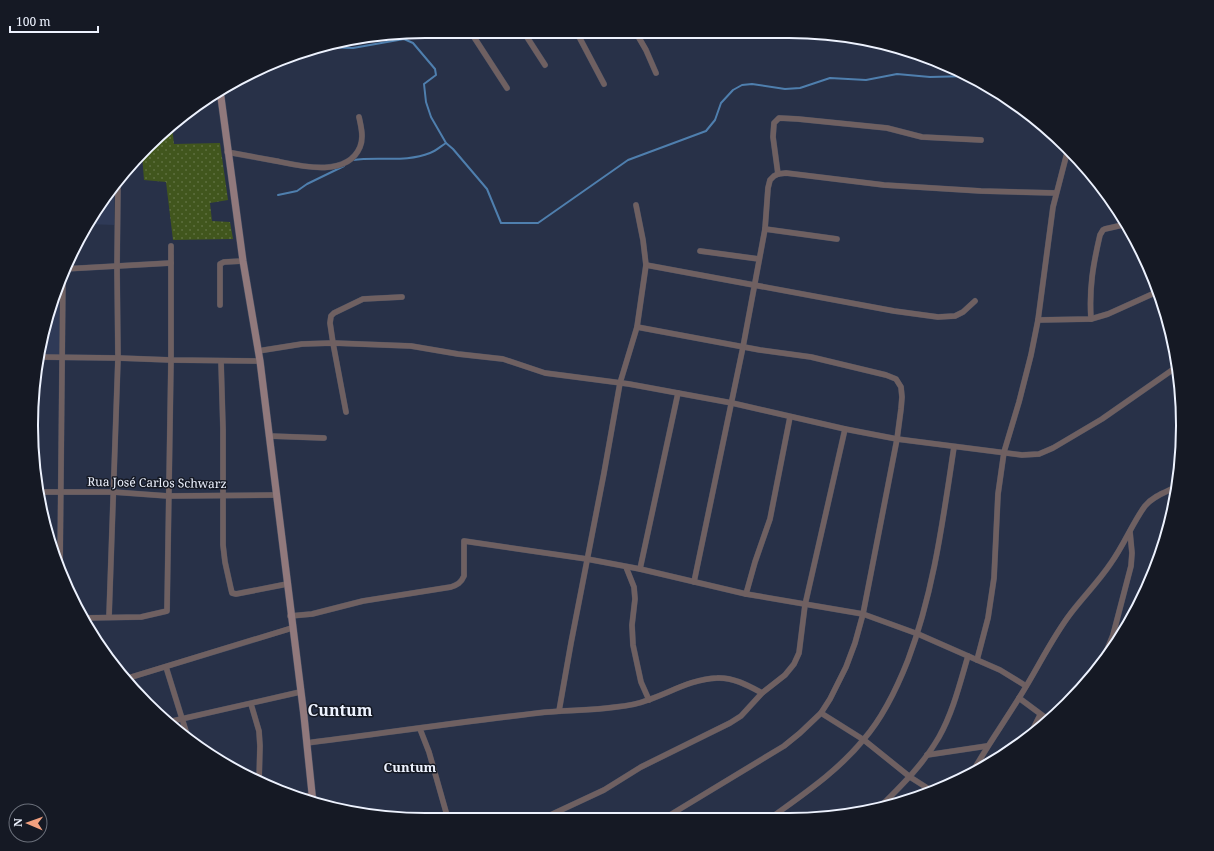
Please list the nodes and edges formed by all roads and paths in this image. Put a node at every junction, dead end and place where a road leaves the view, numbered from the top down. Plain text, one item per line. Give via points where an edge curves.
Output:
1 (475, 38) edge
2 (528, 38) edge
3 (580, 38) edge
4 (639, 38) edge
5 (545, 65) dead end
6 (656, 73) dead end
7 (604, 84) dead end
8 (507, 88) dead end
9 (221, 97) edge
10 (359, 117) dead end
11 (981, 140) dead end
12 (228, 152) junction
13 (1066, 155) edge
14 (778, 174) junction
15 (118, 190) edge
16 (1056, 193) junction
17 (636, 205) dead end
18 (1120, 226) edge
19 (765, 229) junction
20 (837, 239) dead end
21 (171, 246) dead end
22 (700, 251) dead end
23 (759, 259) junction
24 (243, 261) junction
25 (171, 263) junction
26 (646, 265) junction
27 (117, 267) junction
28 (71, 269) edge
29 (754, 285) junction
30 (62, 293) edge
31 (1153, 294) edge
32 (402, 297) dead end
33 (975, 301) dead end
34 (220, 305) dead end
35 (1091, 319) junction
36 (1038, 320) junction
37 (637, 327) junction
38 (333, 343) junction
39 (743, 347) junction
40 (258, 351) junction
41 (44, 357) edge
42 (61, 357) junction
43 (118, 358) junction
44 (171, 360) junction
45 (221, 361) junction
46 (260, 361) junction
47 (1172, 370) edge
48 (620, 383) junction
49 (678, 393) junction
50 (732, 403) junction
51 (346, 412) dead end
52 (790, 417) junction
53 (845, 429) junction
54 (269, 436) junction
55 (324, 438) dead end
56 (897, 439) junction
57 (954, 447) junction
58 (1004, 452) junction
59 (1171, 489) edge
60 (44, 492) edge
61 (60, 492) junction
62 (113, 492) junction
63 (277, 495) junction
64 (168, 496) junction
65 (222, 496) junction
66 (1130, 532) junction
67 (60, 553) edge
68 (587, 559) junction
69 (626, 566) junction
70 (640, 569) junction
71 (694, 582) junction
72 (286, 584) junction
73 (746, 594) junction
74 (805, 605) junction
75 (863, 614) junction
76 (290, 616) junction
77 (109, 617) junction
78 (89, 618) edge
79 (292, 628) junction
80 (918, 634) junction
81 (1110, 642) edge
82 (968, 656) junction
83 (977, 660) junction
84 (166, 666) junction
85 (131, 678) edge
86 (1026, 686) junction
87 (300, 692) junction
88 (762, 693) junction
89 (1019, 698) junction
90 (649, 700) junction
91 (251, 704) junction
92 (559, 711) junction
93 (822, 713) junction
94 (1040, 714) junction
95 (1044, 717) edge
96 (183, 718) junction
97 (174, 720) edge
98 (1036, 723) edge
99 (420, 729) junction
100 (186, 730) edge
101 (864, 740) junction
102 (307, 743) junction
103 (987, 746) junction
104 (927, 755) junction
105 (977, 764) edge
106 (259, 775) edge
107 (910, 777) junction
108 (926, 788) edge
109 (313, 796) edge
110 (886, 801) edge
111 (446, 813) edge
112 (555, 813) edge
113 (673, 813) edge
114 (778, 813) edge

1 - 8 street
2 - 5 street
3 - 7 street
4 - 6 street
9 - 12 main road
10 - 12 street via 361,146 353,157 337,166 311,168
11 - 14 street via 922,137 887,128 783,118 776,120 774,127
12 - 24 main road
13 - 16 street
14 - 16 street via 884,185
14 - 19 street via 770,180
15 - 27 street
16 - 36 street
17 - 26 street
18 - 35 street via 1105,229 1100,235 1091,280
19 - 20 street
19 - 23 street
21 - 25 street
22 - 23 street
23 - 29 street
24 - 34 street via 220,264
24 - 40 main road
25 - 27 street
25 - 44 street
26 - 29 street
26 - 37 street
27 - 28 street
27 - 43 street
29 - 33 street via 894,311 947,317 963,312
29 - 39 street
30 - 42 street
31 - 35 street
32 - 38 street via 363,299 334,313 330,323
35 - 36 street
36 - 58 street via 1024,384
37 - 39 street
37 - 48 street
38 - 40 street via 302,344
38 - 48 street via 416,347 503,359 546,373
38 - 51 street
39 - 50 street
39 - 56 street via 810,357 896,379 901,387 902,397
40 - 46 main road
41 - 42 street
42 - 43 street
42 - 61 street
43 - 44 street
43 - 62 street
44 - 45 street
44 - 64 street
45 - 46 street
45 - 65 street
46 - 54 main road
47 - 58 street via 1102,419 1053,448 1039,454
48 - 49 street
48 - 68 street
49 - 50 street
49 - 70 street
50 - 52 street
50 - 71 street
52 - 53 street
52 - 73 street via 770,519
53 - 56 street
53 - 74 street
54 - 55 street
54 - 63 main road
56 - 57 street
56 - 75 street
57 - 58 street
57 - 80 street via 935,565
58 - 83 street via 998,494 994,578 988,618
59 - 66 street via 1146,505
60 - 61 street, Rua José Carlos Schwarz
61 - 62 street, Rua José Carlos Schwarz
61 - 67 street
62 - 64 street, Rua José Carlos Schwarz
62 - 77 street
63 - 65 street, Rua José Carlos Schwarz
63 - 72 main road
64 - 65 street, Rua José Carlos Schwarz
64 - 77 street via 167,611 141,617
65 - 72 street via 225,562 232,593
66 - 81 street via 1131,566
66 - 86 street via 1110,564 1071,613
68 - 69 street
68 - 76 street via 464,541 464,576 458,584 363,601 312,614
68 - 92 street
69 - 70 street
69 - 90 street via 634,587 634,650 641,682
70 - 71 street
71 - 73 street
72 - 76 main road
73 - 74 street
74 - 75 street
74 - 88 street via 799,653 794,664
75 - 80 street
75 - 93 street via 846,667
76 - 79 main road
77 - 78 street
79 - 84 street
79 - 87 main road
80 - 82 street
80 - 101 street via 890,701
82 - 83 street
82 - 104 street via 950,714
83 - 86 street
84 - 85 street
84 - 96 street
86 - 89 street
87 - 91 street
87 - 102 main road
88 - 90 street via 741,683 719,678 697,681
88 - 112 street via 741,716 730,723 641,767 604,790
89 - 94 street
89 - 103 street
90 - 92 street via 615,708
91 - 96 street
91 - 106 street via 259,731
92 - 99 street
93 - 101 street
93 - 113 street via 784,746
94 - 95 street
94 - 98 street
96 - 97 street
96 - 100 street
99 - 102 street
99 - 111 street
101 - 107 street
101 - 114 street via 827,777
102 - 109 main road
103 - 104 street
103 - 105 street
104 - 107 street
107 - 108 street
107 - 110 street

